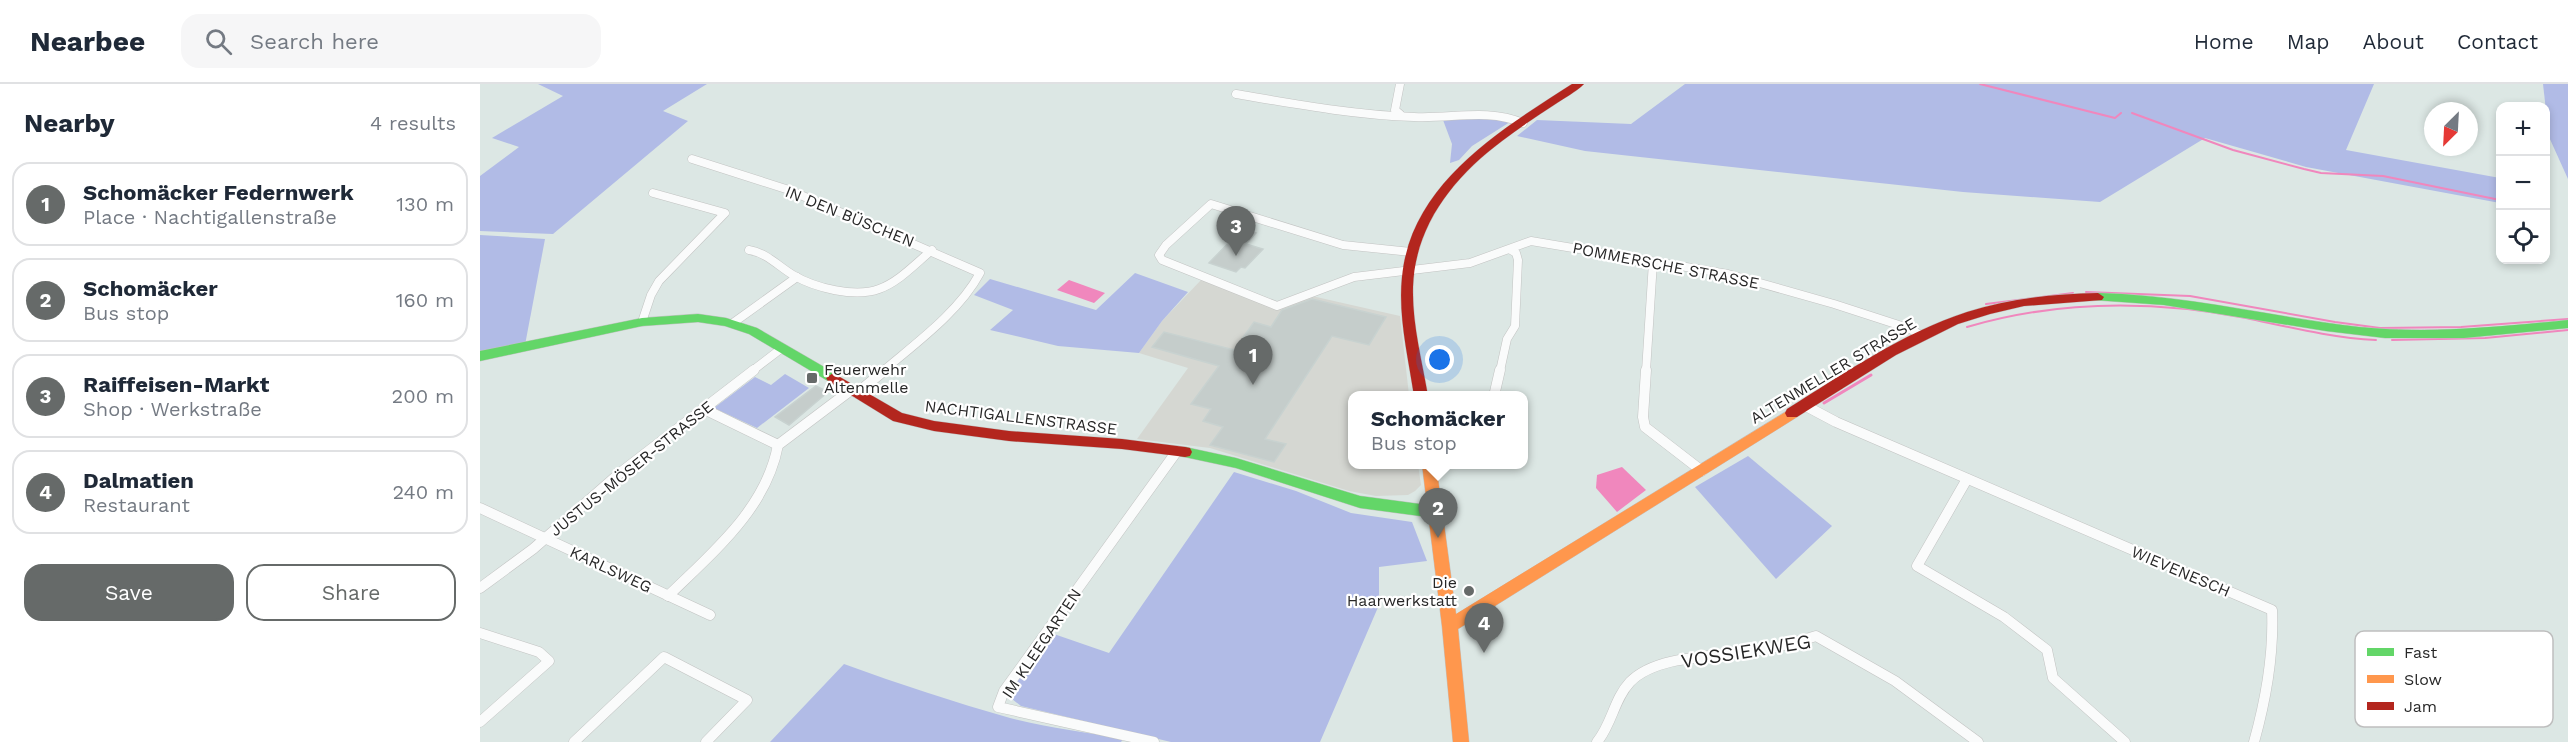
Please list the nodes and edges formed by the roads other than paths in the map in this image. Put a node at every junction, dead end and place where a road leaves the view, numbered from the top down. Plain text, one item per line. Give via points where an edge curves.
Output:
1 (1400, 84) edge
2 (1580, 84) edge
3 (1236, 94) dead end
4 (1400, 114) junction
5 (1523, 123) junction
6 (692, 159) dead end
7 (653, 193) dead end
8 (749, 250) dead end
9 (932, 250) junction
10 (1510, 250) junction
11 (1411, 252) junction
12 (1653, 262) junction
13 (1408, 272) junction
14 (796, 277) junction
15 (642, 322) junction
16 (733, 323) junction
17 (2568, 324) edge
18 (1921, 335) junction
19 (782, 348) junction
20 (480, 356) edge
21 (854, 391) junction
22 (1420, 391) edge
23 (1495, 391) edge
24 (1804, 405) junction
25 (704, 409) junction
26 (778, 446) junction
27 (1177, 451) junction
28 (1430, 469) edge
29 (1702, 471) junction
30 (1966, 479) junction
31 (480, 508) edge
32 (1435, 512) junction
33 (545, 538) junction
34 (480, 588) edge
35 (668, 596) junction
36 (710, 615) dead end
37 (1450, 626) junction
38 (480, 633) edge
39 (480, 722) edge
40 (574, 742) edge
41 (706, 742) edge
42 (1154, 742) edge
43 (1461, 742) edge
44 (1597, 742) edge
45 (1978, 742) edge
46 (2125, 742) edge
47 (2254, 742) edge

1 - 4 street via 1395,110
2 - 5 street
3 - 4 street via 1332,110
4 - 5 street via 1501,114
5 - 11 street via 1449,181 1431,206
6 - 9 street, IN DEN BÜSCHEN via 789,190
7 - 15 street via 725,213 654,290
8 - 14 street, IN DEN BÜSCHEN via 768,256
9 - 14 street, IN DEN BÜSCHEN via 879,290 837,289
9 - 21 street via 980,273 979,281 912,345
10 - 12 street, POMMERSCHE STRASSE via 1531,241
10 - 13 street, POMMERSCHE STRASSE via 1470,263
10 - 23 street via 1518,260 1515,326 1507,339
11 - 13 street
11 - 13 street, POMMERSCHE STRASSE via 1343,245 1211,204 1159,255 1162,260 1277,306 1354,278
12 - 18 street, POMMERSCHE STRASSE via 1728,274
12 - 29 street via 1645,427
13 - 22 street
14 - 16 street
15 - 16 street, NACHTIGALLENSTRASSE via 698,318
15 - 20 street, NACHTIGALLENSTRASSE
16 - 19 street, NACHTIGALLENSTRASSE
17 - 18 street, ALTENMELLER STRASSE via 2405,334 2360,331 2205,304 2132,297 2052,299 2004,307 1966,316
18 - 24 street, ALTENMELLER STRASSE
19 - 21 street, NACHTIGALLENSTRASSE
19 - 25 street, JUSTUS-MÖSER-STRASSE
21 - 26 street
21 - 27 street, NACHTIGALLENSTRASSE via 898,417 936,426
24 - 29 street, ALTENMELLER STRASSE
24 - 30 street, WIEVENESCH
25 - 26 street
25 - 33 street, JUSTUS-MÖSER-STRASSE via 620,473
26 - 35 street via 777,462 763,490 720,543
27 - 32 street, NACHTIGALLENSTRASSE via 1232,463 1351,500
27 - 42 street, IM KLEEGARTEN via 1004,691 998,706
28 - 32 street
29 - 37 street, ALTENMELLER STRASSE
30 - 46 street via 1917,566 2004,617 2047,650 2052,678
30 - 47 street, WIEVENESCH via 2272,609 2274,628
31 - 33 street, KARLSWEG
32 - 37 street
33 - 34 street, JUSTUS-MÖSER-STRASSE
33 - 35 street, KARLSWEG
35 - 36 street, KARLSWEG
37 - 43 street
38 - 39 street via 540,652 549,661
40 - 41 street via 664,657 747,700
44 - 45 street, VOSSIEKWEG via 1626,686 1637,676 1667,664 1816,636 1895,681

